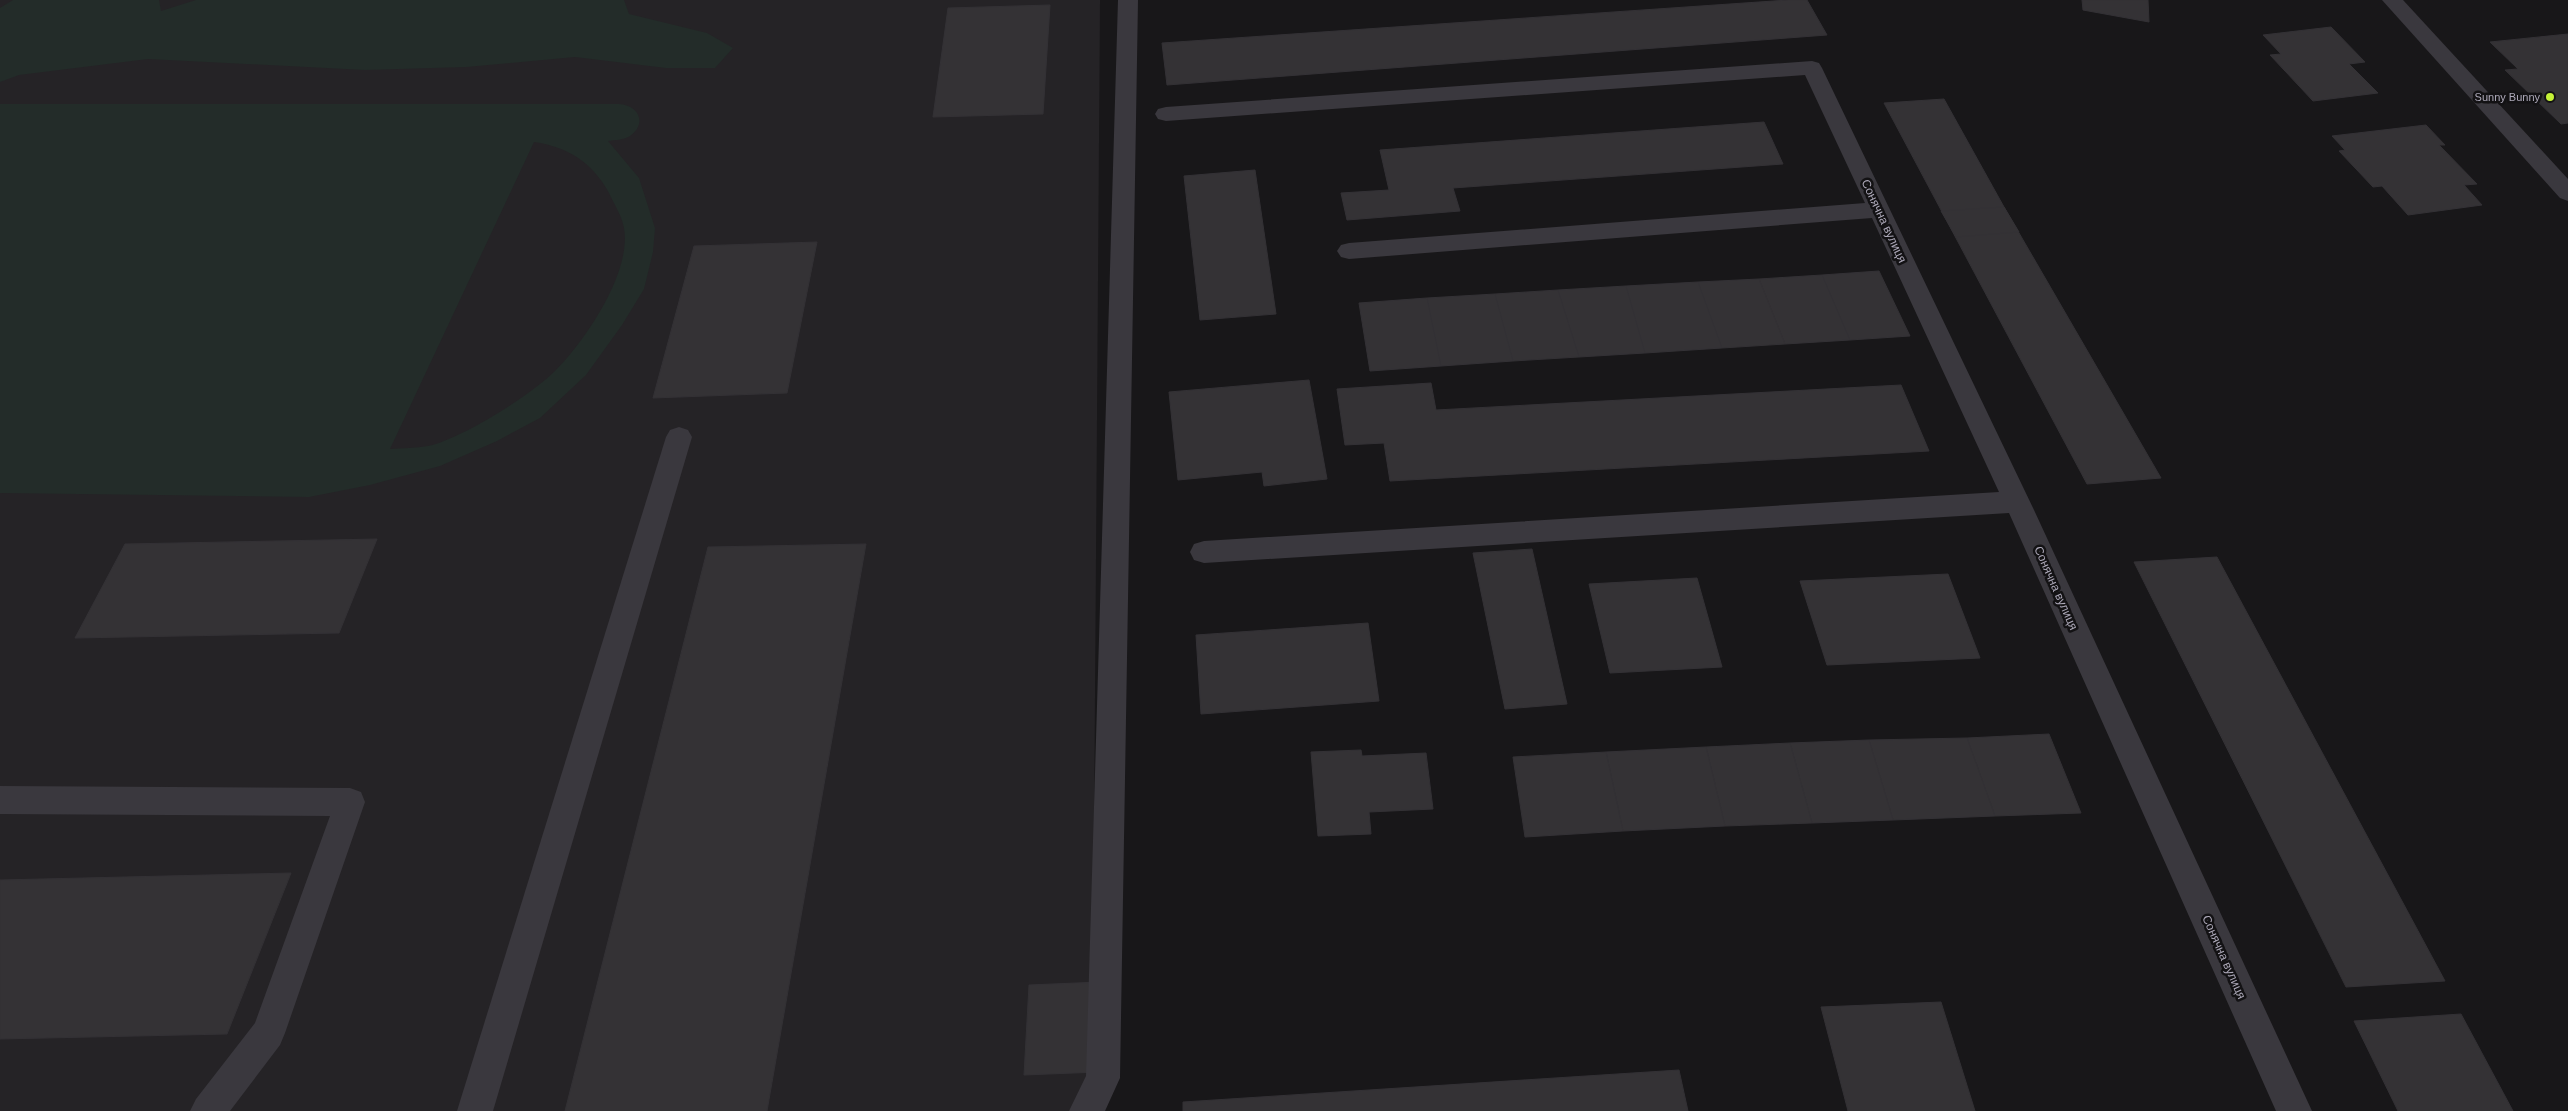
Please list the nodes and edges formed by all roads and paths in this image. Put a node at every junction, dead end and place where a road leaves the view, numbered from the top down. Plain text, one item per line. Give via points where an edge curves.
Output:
1 (1128, 0) edge
2 (2392, 0) edge
3 (1166, 114) dead end
4 (2568, 194) edge
5 (1879, 210) junction
6 (1349, 251) dead end
7 (679, 437) dead end
8 (2016, 502) junction
9 (1204, 552) dead end
10 (0, 800) edge
11 (208, 1111) edge
12 (475, 1111) edge
13 (1086, 1111) edge
14 (2294, 1111) edge

1 - 13 street via 1103,1078
2 - 4 street
3 - 5 street, Сонячна вулиця via 1812,68
5 - 6 street
5 - 8 street, Сонячна вулиця
7 - 12 street
8 - 9 street
8 - 14 street, Сонячна вулиця
10 - 11 street via 350,802 268,1033

